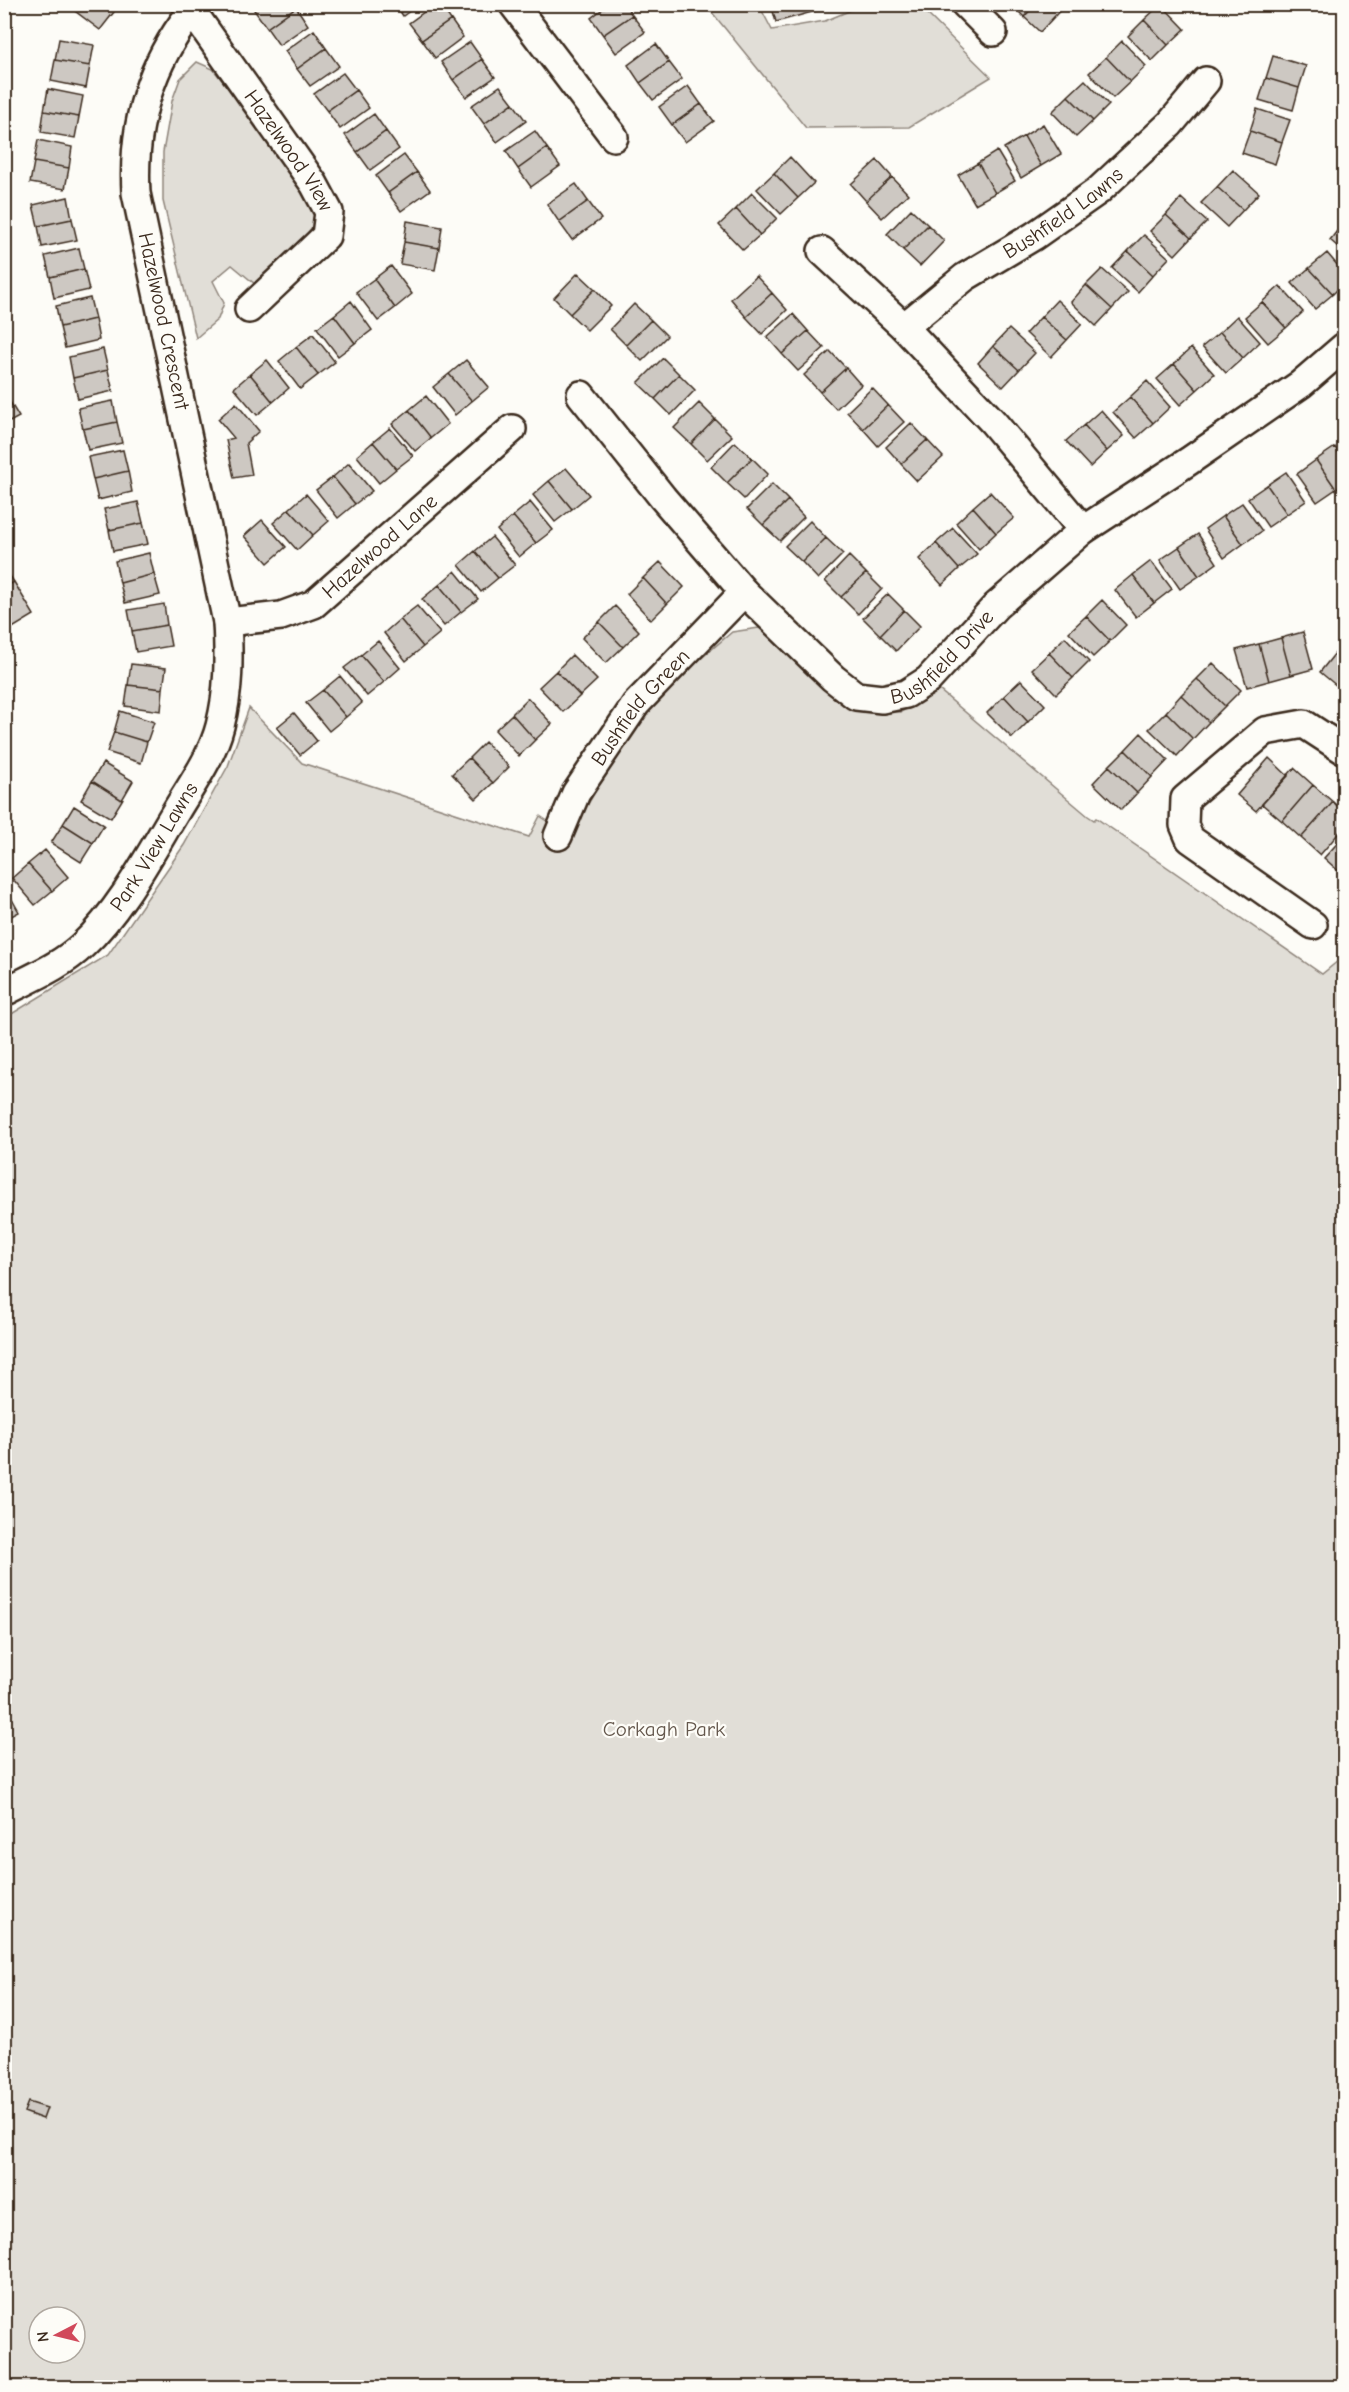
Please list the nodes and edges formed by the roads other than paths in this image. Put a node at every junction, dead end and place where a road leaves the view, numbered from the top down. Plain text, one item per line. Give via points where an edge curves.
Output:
1 (513, 4) edge
2 (965, 4) edge
3 (195, 8) edge
4 (993, 32) dead end
5 (1206, 81) dead end
6 (614, 137) dead end
7 (822, 251) dead end
8 (249, 309) dead end
9 (904, 327) junction
10 (1344, 347) edge
11 (581, 395) dead end
12 (512, 429) dead end
13 (1083, 530) junction
14 (744, 592) junction
15 (227, 622) junction
16 (228, 650) joint
17 (1344, 750) edge
18 (558, 836) dead end
19 (1313, 925) dead end
20 (4, 992) edge

1 - 6 street
2 - 4 street
3 - 8 street, Hazelwood View via 329,212 326,236
3 - 15 street, Hazelwood Crescent via 171,38 149,84 134,159 136,193
5 - 9 street, Bushfield Lawns via 1170,124 1098,191 1034,236 964,277
7 - 9 street
9 - 13 street via 993,422
10 - 13 street, Bushfield Drive via 1301,384
11 - 14 street, Bushfield Drive
12 - 15 street, Hazelwood Lane via 314,604 281,616
13 - 14 street, Bushfield Drive via 996,606 928,681 894,697 856,696
14 - 18 street, Bushfield Green via 636,704 576,794
15 - 16 street, Hazelwood Crescent
16 - 20 street, Park View Lawns via 226,695 209,756 126,888 82,946 54,966
17 - 19 street via 1304,724 1265,731 1185,799 1184,825 1190,839

